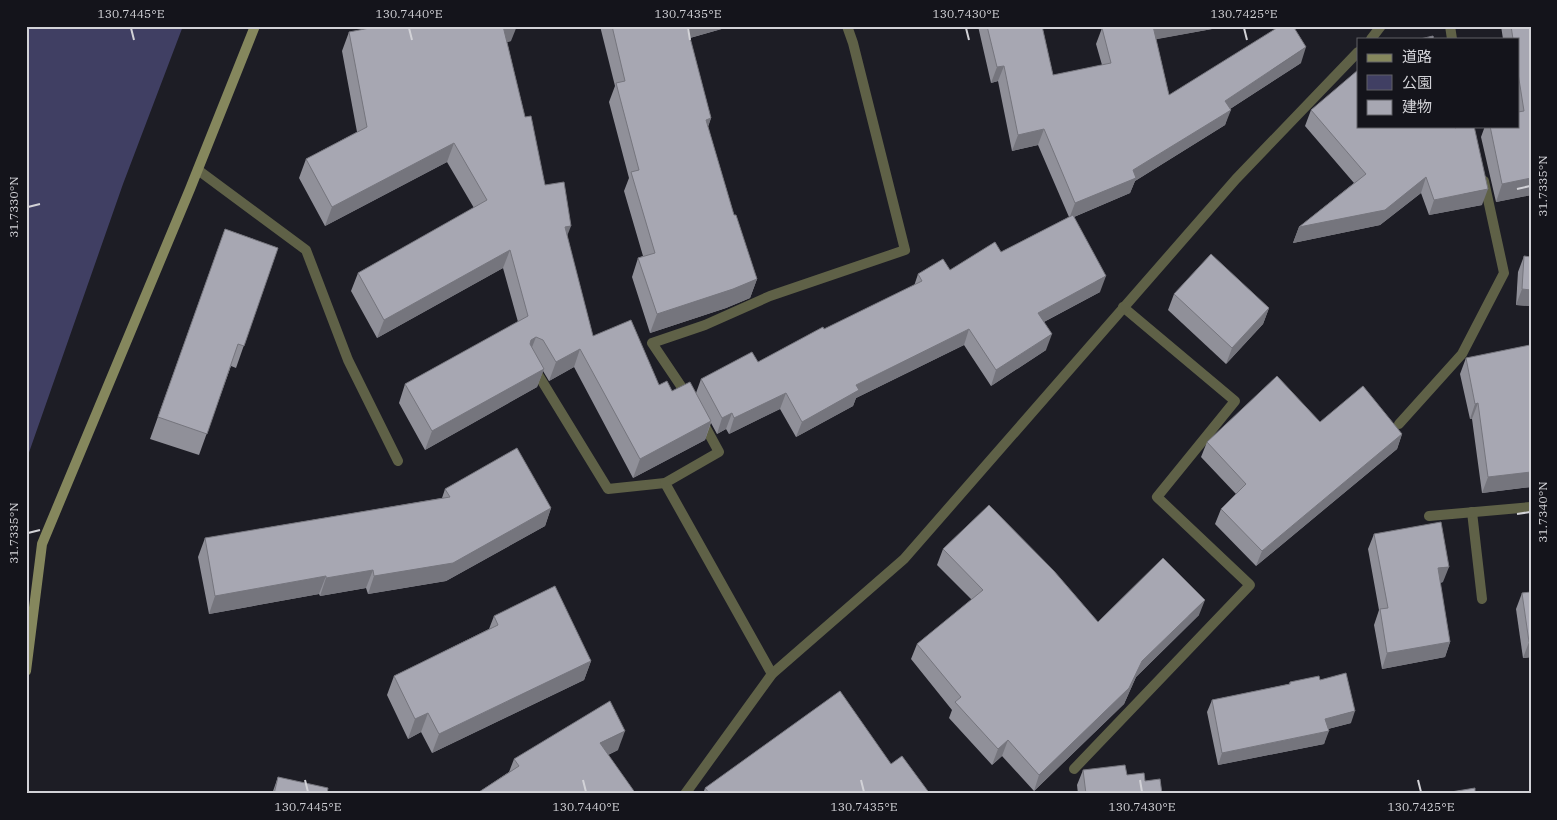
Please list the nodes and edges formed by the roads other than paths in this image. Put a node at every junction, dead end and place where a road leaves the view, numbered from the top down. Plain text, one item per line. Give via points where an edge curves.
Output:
1 (255, 26) edge
2 (848, 26) edge
3 (1381, 26) edge
4 (1372, 38) edge
5 (1357, 53) edge
6 (198, 170) junction
7 (1483, 175) edge
8 (1123, 307) junction
9 (530, 362) edge
10 (1399, 424) dead end
11 (398, 461) dead end
12 (665, 483) junction
13 (1531, 507) edge
14 (1472, 512) junction
15 (1429, 516) dead end
16 (1482, 599) dead end
17 (26, 671) edge
18 (772, 674) junction
19 (1074, 769) dead end
20 (685, 794) edge

1 - 6 street
2 - 12 street via 905,250 770,296 705,325 652,343 690,399 720,452
3 - 4 street
5 - 8 street via 1236,179
6 - 11 street via 306,250 348,360
6 - 17 street via 42,544
7 - 10 street via 1504,273 1462,354
8 - 18 street via 904,559
8 - 19 street via 1235,401 1157,497 1250,585
9 - 12 street via 608,489
12 - 18 street
13 - 14 street
14 - 15 street
14 - 16 street
18 - 20 street

